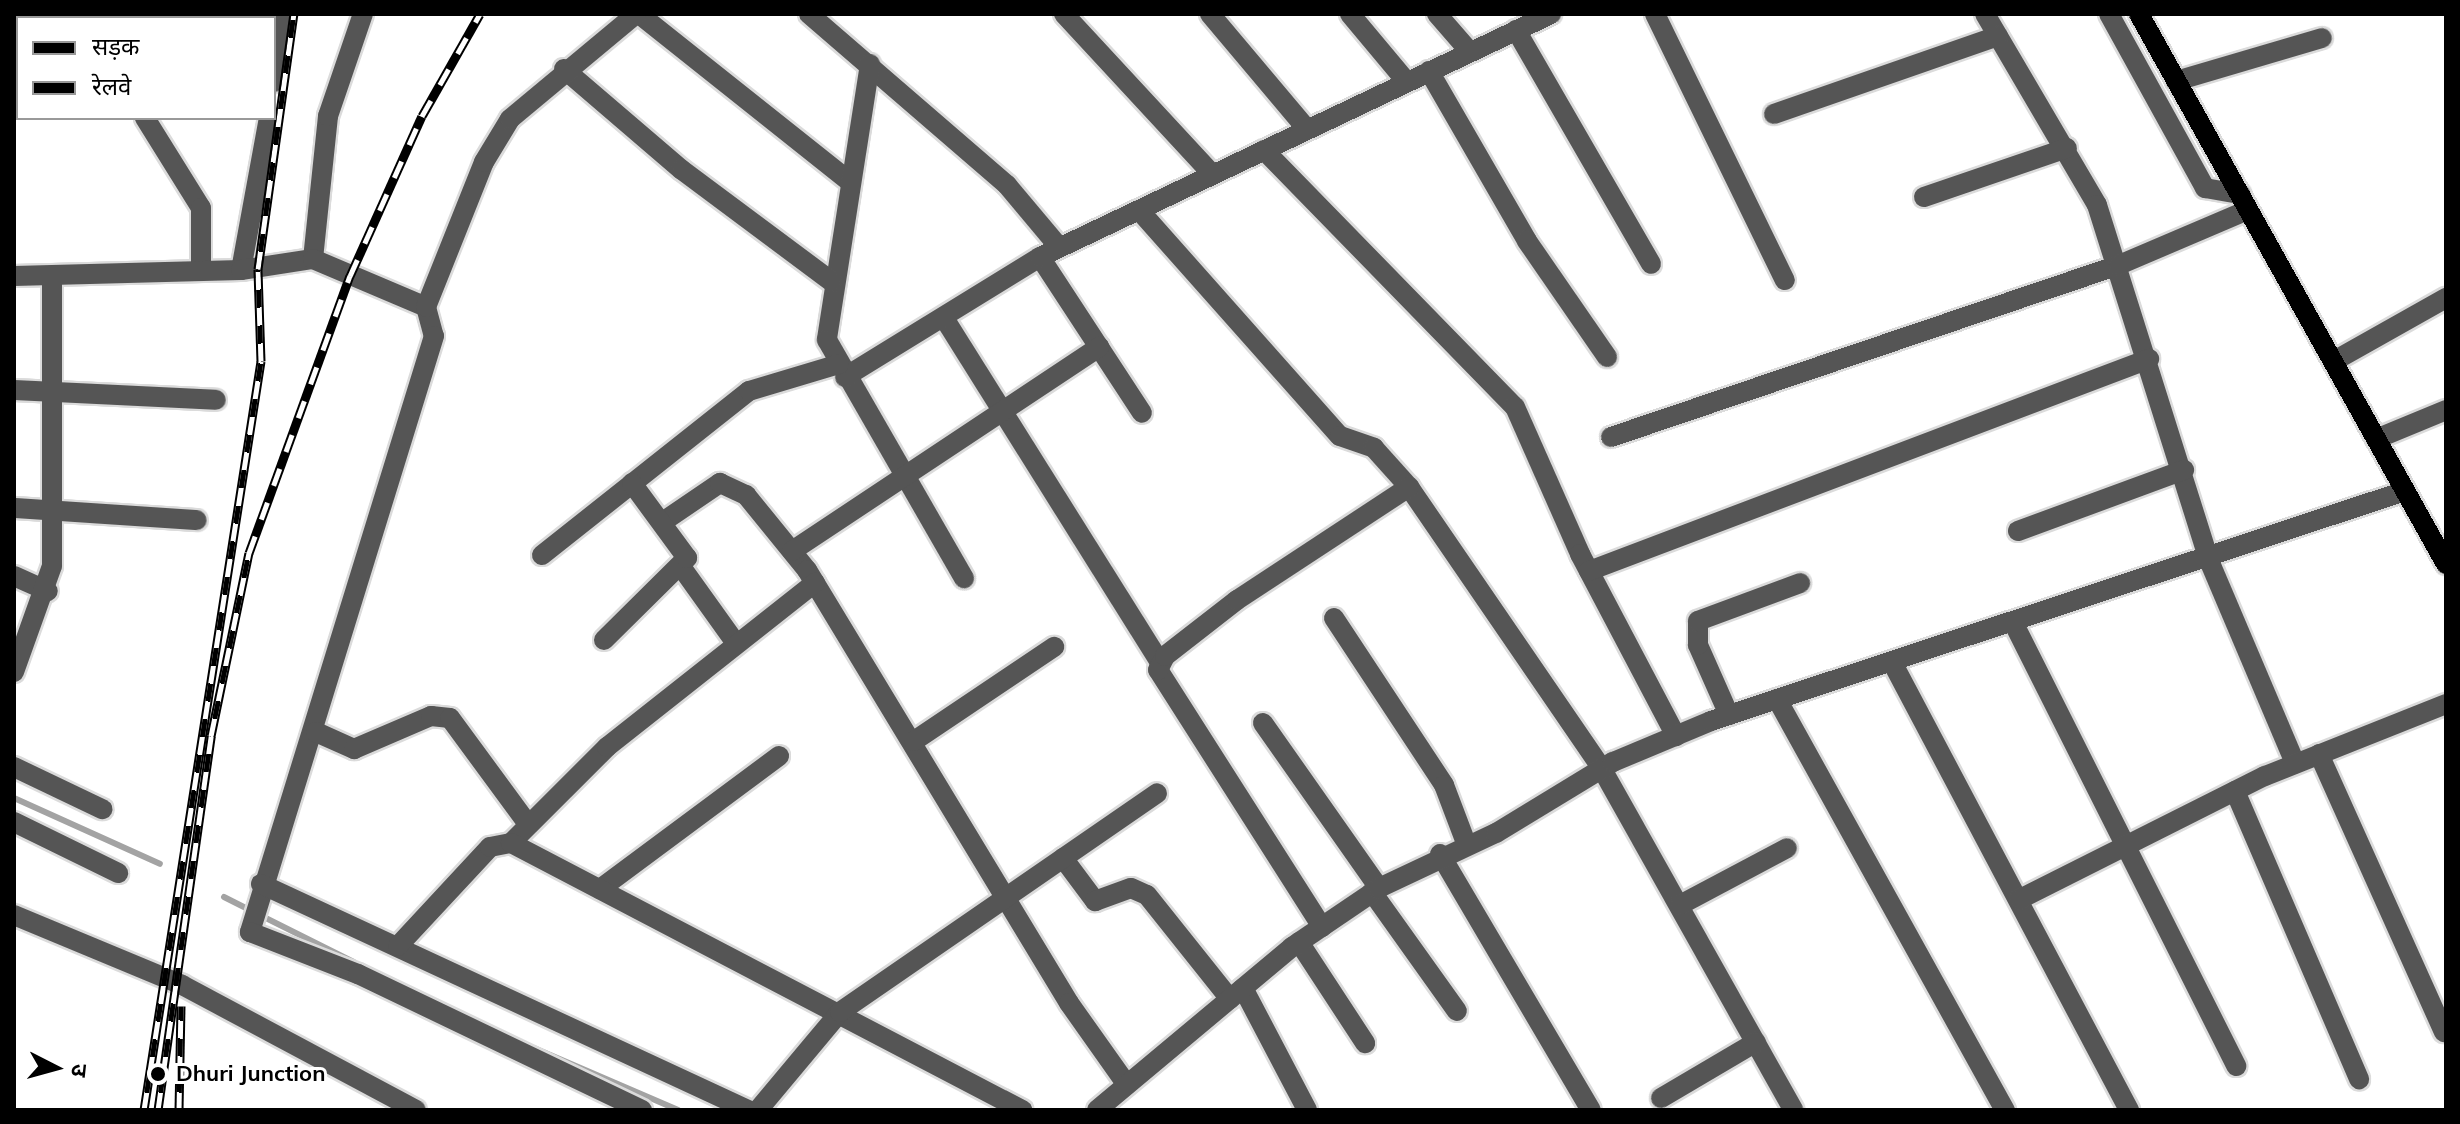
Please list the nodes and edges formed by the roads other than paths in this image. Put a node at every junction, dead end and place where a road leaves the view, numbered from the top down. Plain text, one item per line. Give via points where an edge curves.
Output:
1 (363, 14) edge
2 (637, 14) edge
3 (809, 14) edge
4 (1064, 14) edge
5 (1210, 14) edge
6 (1350, 14) edge
7 (1437, 14) edge
8 (1551, 14) edge
9 (1655, 14) edge
10 (1985, 14) edge
11 (2109, 14) edge
12 (2139, 14) edge
13 (280, 16) edge
14 (1516, 30) junction
15 (1998, 36) junction
16 (2322, 38) dead end
17 (1470, 52) junction
18 (276, 60) edge
19 (870, 64) junction
20 (564, 69) junction
21 (1429, 71) junction
22 (1406, 81) junction
23 (2176, 81) junction
24 (1774, 114) dead end
25 (146, 120) edge
26 (269, 120) edge
27 (1307, 129) junction
28 (2067, 148) junction
29 (1264, 150) junction
30 (1213, 175) junction
31 (850, 182) junction
32 (1924, 197) dead end
33 (2244, 202) junction
34 (1139, 210) junction
35 (1059, 247) junction
36 (1040, 257) junction
37 (313, 259) junction
38 (1651, 264) dead end
39 (2119, 265) junction
40 (201, 270) junction
41 (241, 270) junction
42 (14, 276) edge
43 (52, 276) junction
44 (1785, 280) dead end
45 (831, 281) junction
46 (2446, 298) edge
47 (426, 307) junction
48 (944, 318) junction
49 (1099, 347) junction
50 (1607, 357) dead end
51 (2149, 359) junction
52 (2334, 361) junction
53 (842, 370) junction
54 (14, 390) edge
55 (52, 391) junction
56 (216, 400) dead end
57 (2446, 410) edge
58 (1005, 412) junction
59 (1142, 413) dead end
60 (1611, 437) dead end
61 (2376, 439) junction
62 (2184, 470) junction
63 (901, 478) junction
64 (632, 483) junction
65 (1409, 487) junction
66 (2405, 491) junction
67 (14, 508) edge
68 (56, 509) junction
69 (197, 520) dead end
70 (664, 521) junction
71 (2018, 531) dead end
72 (792, 551) junction
73 (542, 555) dead end
74 (2208, 558) junction
75 (2446, 564) edge
76 (682, 568) junction
77 (1589, 571) junction
78 (14, 576) edge
79 (964, 578) dead end
80 (815, 583) junction
81 (1800, 583) dead end
82 (48, 591) junction
83 (1334, 618) dead end
84 (2013, 622) junction
85 (604, 640) dead end
86 (735, 642) junction
87 (1054, 647) dead end
88 (1160, 662) junction
89 (1892, 662) junction
90 (14, 672) edge
91 (1777, 699) junction
92 (2446, 704) edge
93 (1729, 715) junction
94 (1263, 723) dead end
95 (316, 732) junction
96 (1676, 736) junction
97 (914, 741) junction
98 (2319, 754) junction
99 (779, 756) dead end
100 (2295, 763) junction
101 (14, 767) edge
102 (1602, 769) junction
103 (2235, 791) junction
104 (1157, 793) dead end
105 (102, 809) dead end
106 (14, 822) edge
107 (528, 824) junction
108 (511, 843) junction
109 (1466, 843) junction
110 (2123, 847) junction
111 (1787, 848) dead end
112 (1440, 854) junction
113 (1063, 858) junction
114 (118, 873) dead end
115 (600, 889) junction
116 (260, 890) junction
117 (1376, 890) junction
118 (1006, 898) junction
119 (2020, 899) junction
120 (1680, 905) junction
121 (14, 915) edge
122 (1322, 927) junction
123 (1299, 942) junction
124 (398, 946) junction
125 (1237, 993) junction
126 (1457, 1011) dead end
127 (840, 1012) junction
128 (2444, 1032) edge
129 (1756, 1042) junction
130 (1365, 1043) dead end
131 (2236, 1066) dead end
132 (2359, 1079) dead end
133 (1127, 1085) junction
134 (1661, 1098) dead end
135 (410, 1109) edge
136 (642, 1110) edge
137 (748, 1110) edge
138 (758, 1110) edge
139 (1022, 1110) edge
140 (1097, 1110) edge
141 (1307, 1110) edge
142 (1591, 1110) edge
143 (1793, 1110) edge
144 (2005, 1110) edge
145 (2129, 1110) edge

1 - 37 street via 328,116
2 - 20 street
2 - 31 street
3 - 19 street
4 - 30 street
5 - 27 street
6 - 22 street
7 - 17 street
8 - 14 street
9 - 44 street
10 - 15 street
11 - 33 street via 2205,188
12 - 23 main road
13 - 18 street
14 - 17 street
14 - 38 street
15 - 24 street
15 - 28 street
16 - 23 street
17 - 21 street
19 - 31 street
19 - 35 street via 1007,185
20 - 45 street via 682,170
20 - 47 street via 523,104 496,141
21 - 22 street
21 - 50 street via 1527,241
22 - 27 street
23 - 33 main road
25 - 40 street via 201,208
26 - 41 street
27 - 29 street
28 - 32 street
28 - 39 street
29 - 30 street
29 - 77 street via 1515,407
30 - 34 street
31 - 45 street
33 - 39 street
33 - 52 main road
34 - 35 street
34 - 65 street via 1340,436 1374,448
35 - 36 street
36 - 48 street
36 - 49 street
37 - 41 street
37 - 47 street
39 - 51 street
39 - 60 street
40 - 41 street
40 - 43 street
42 - 43 street
43 - 55 street
45 - 53 street via 827,340
46 - 52 street
47 - 95 street via 434,336
48 - 53 street
48 - 58 street
49 - 58 street
49 - 59 street
51 - 62 street
51 - 77 street
52 - 61 main road
53 - 63 street
53 - 64 street via 749,391
54 - 55 street
55 - 56 street
55 - 68 street
57 - 61 street
58 - 63 street
58 - 88 street
61 - 66 main road
62 - 71 street
62 - 74 street
63 - 72 street
63 - 79 street
64 - 70 street
64 - 73 street
65 - 88 street via 1237,600
65 - 102 street
66 - 74 street
66 - 75 main road
67 - 68 street
68 - 69 street
68 - 82 street
70 - 72 street via 727,482
70 - 76 street via 687,550
72 - 80 street
74 - 84 street
74 - 100 street
76 - 85 street
76 - 86 street
77 - 96 street
78 - 82 street
80 - 86 street
80 - 97 street
81 - 93 street via 1698,621 1698,645
82 - 90 street
83 - 109 street via 1438,775
84 - 89 street
84 - 110 street
86 - 107 street via 607,747
87 - 97 street
88 - 122 street via 1163,687
89 - 91 street
89 - 119 street
91 - 93 street
91 - 144 street
92 - 98 street
93 - 96 street
94 - 117 street
95 - 107 street via 354,749 431,716 450,718
95 - 116 street
96 - 102 street
97 - 118 street
98 - 100 street
98 - 128 street
99 - 115 street
100 - 103 street
101 - 105 street
102 - 109 street
102 - 120 street
103 - 110 street
103 - 132 street
104 - 113 street
106 - 114 street
107 - 108 street
108 - 115 street
108 - 124 street via 490,847
109 - 112 street
110 - 119 street
110 - 131 street
111 - 120 street
112 - 117 street
112 - 142 street
113 - 118 street
113 - 125 street via 1095,901 1131,888 1147,895
115 - 127 street
116 - 124 street
116 - 136 street via 250,924 254,935 358,974
117 - 122 street
117 - 126 street
118 - 127 street
118 - 133 street
119 - 145 street
120 - 129 street
121 - 135 street via 182,985
122 - 123 street
123 - 125 street
123 - 130 street
124 - 137 street
125 - 133 street
125 - 141 street
127 - 138 street
127 - 139 street
129 - 134 street
129 - 143 street
133 - 140 street

